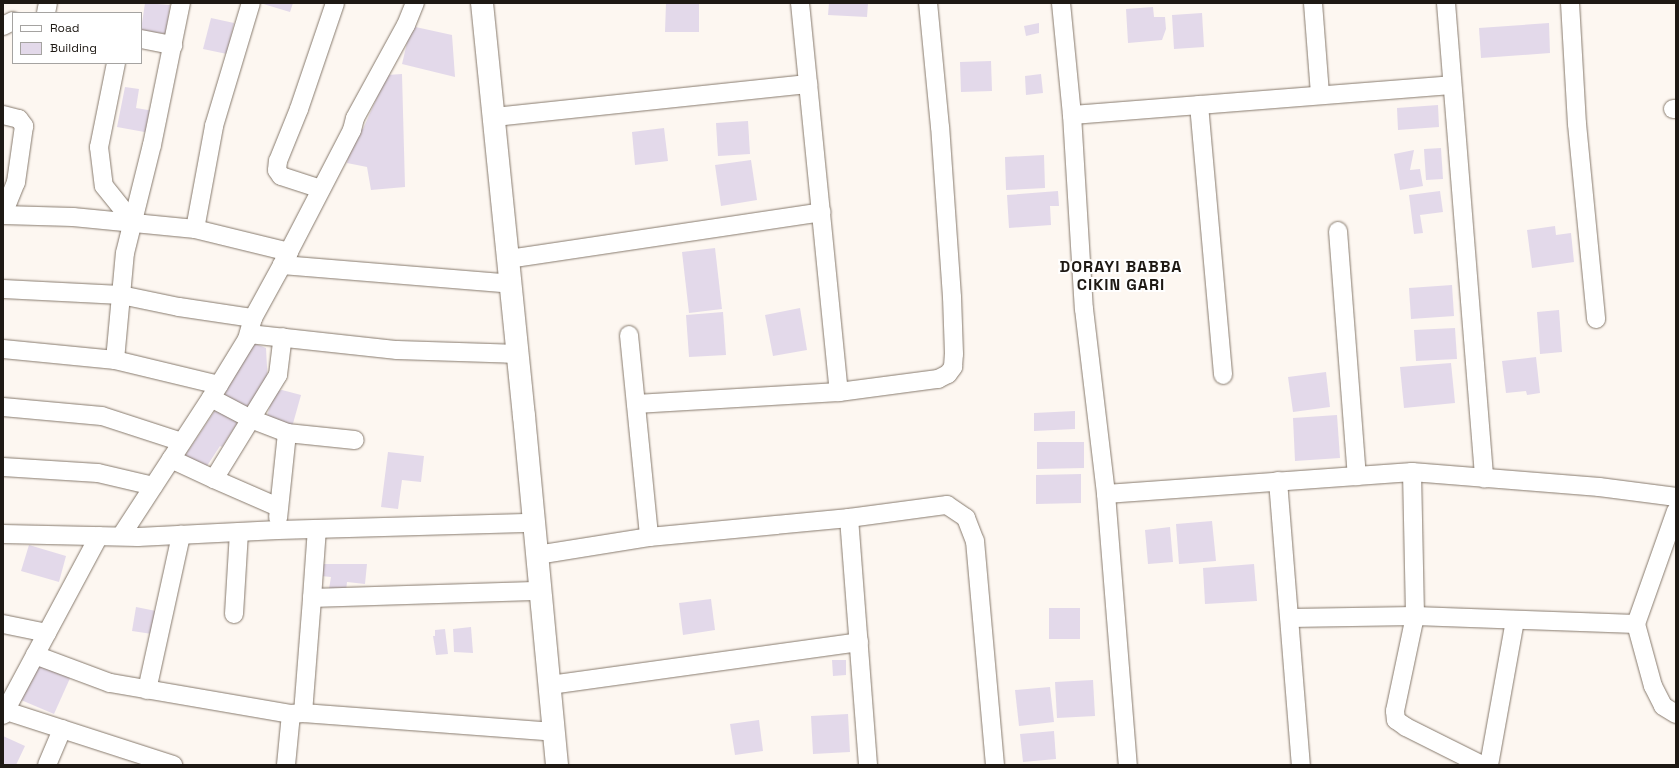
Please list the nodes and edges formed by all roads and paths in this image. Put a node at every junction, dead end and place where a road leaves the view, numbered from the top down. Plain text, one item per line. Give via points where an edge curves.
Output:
1 (181, 3) edge
2 (251, 3) edge
3 (335, 3) edge
4 (415, 3) edge
5 (485, 3) edge
6 (800, 3) edge
7 (928, 3) edge
8 (1061, 3) edge
9 (1313, 3) edge
10 (1446, 3) edge
11 (1570, 3) edge
12 (12, 22) edge
13 (3, 26) edge
14 (142, 38) edge
15 (172, 45) junction
16 (116, 64) edge
17 (808, 84) junction
18 (1452, 85) junction
19 (1320, 95) junction
20 (1199, 105) junction
21 (3, 115) edge
22 (1072, 115) junction
23 (494, 117) junction
24 (10, 182) edge
25 (321, 189) junction
26 (821, 212) junction
27 (3, 214) edge
28 (133, 222) junction
29 (195, 229) junction
30 (1338, 231) dead end
31 (286, 258) junction
32 (508, 259) junction
33 (511, 284) junction
34 (3, 288) edge
35 (121, 295) junction
36 (1596, 319) dead end
37 (251, 326) junction
38 (629, 335) dead end
39 (283, 337) junction
40 (3, 349) edge
41 (518, 354) junction
42 (115, 360) junction
43 (1223, 375) dead end
44 (215, 392) junction
45 (839, 392) junction
46 (636, 404) junction
47 (3, 407) edge
48 (251, 419) junction
49 (287, 433) junction
50 (355, 440) dead end
51 (182, 442) junction
52 (171, 459) junction
53 (3, 467) edge
54 (1412, 472) junction
55 (1357, 476) junction
56 (1484, 478) junction
57 (214, 479) junction
58 (1278, 482) junction
59 (153, 486) junction
60 (1106, 494) junction
61 (1676, 497) edge
62 (278, 507) junction
63 (1676, 512) edge
64 (849, 518) junction
65 (534, 523) junction
66 (317, 529) junction
67 (278, 530) junction
68 (239, 532) junction
69 (3, 534) edge
70 (181, 535) junction
71 (99, 536) junction
72 (121, 536) junction
73 (649, 537) junction
74 (537, 555) junction
75 (541, 591) junction
76 (312, 598) junction
77 (234, 614) dead end
78 (1415, 616) junction
79 (1290, 618) junction
80 (1515, 620) junction
81 (3, 624) edge
82 (1636, 624) junction
83 (46, 633) junction
84 (859, 642) junction
85 (35, 655) junction
86 (550, 686) junction
87 (147, 690) junction
88 (4, 711) edge
89 (297, 714) junction
90 (1676, 714) edge
91 (62, 729) junction
92 (554, 732) junction
93 (47, 765) edge
94 (173, 765) edge
95 (286, 765) edge
96 (557, 765) edge
97 (868, 765) edge
98 (995, 765) edge
99 (1128, 765) edge
100 (1301, 765) edge
101 (1482, 765) edge
102 (1490, 765) edge

1 - 15 street
2 - 29 street via 214,126
3 - 25 street via 299,109 278,161 277,170 281,176
4 - 25 street
5 - 23 street
6 - 17 street
7 - 45 street via 949,247 954,354 952,367 948,374 938,379
8 - 22 street
9 - 19 street
10 - 18 street
11 - 36 street via 1577,124
12 - 13 street
14 - 15 street
15 - 28 street
16 - 28 street via 99,148 104,186
17 - 23 street
17 - 26 street
18 - 19 street
18 - 56 street
19 - 20 street
20 - 22 street
20 - 43 street
21 - 24 street via 19,119 24,126
22 - 60 street via 1084,308
23 - 32 street
24 - 27 street
25 - 31 street
26 - 32 street
26 - 45 street
27 - 28 street
28 - 29 street
28 - 35 street via 124,253
29 - 31 street
30 - 55 street
31 - 33 street
31 - 37 street
32 - 33 street
33 - 41 street
34 - 35 street
35 - 37 street
35 - 42 street
37 - 39 street
37 - 44 street
38 - 46 street
39 - 41 street via 397,350
39 - 48 street via 278,376
40 - 42 street
41 - 65 street
42 - 44 street
44 - 48 street
44 - 51 street
45 - 46 street
46 - 73 street
47 - 51 street via 102,416
48 - 49 street
48 - 57 street
49 - 50 street
49 - 62 street
51 - 52 street
52 - 57 street
52 - 59 street
53 - 59 street via 98,473
54 - 55 street
54 - 56 street
54 - 78 street
55 - 58 street
56 - 61 street via 1599,487
57 - 62 street
58 - 60 street
58 - 79 street
59 - 72 street
60 - 99 street
62 - 67 street
63 - 82 street
64 - 73 street
64 - 84 street
64 - 98 street via 947,505 966,518 975,541
65 - 66 street
65 - 74 street
66 - 67 street
66 - 76 street
67 - 68 street
68 - 70 street
68 - 77 street
69 - 71 street
70 - 72 street
70 - 87 street
71 - 72 street
71 - 83 street
73 - 74 street
74 - 75 street
75 - 76 street
75 - 86 street
76 - 89 street
78 - 79 street
78 - 80 street
78 - 101 street via 1395,711 1396,720
79 - 100 street
80 - 82 street
80 - 102 street
81 - 83 street
82 - 90 street via 1653,686 1663,706
83 - 85 street
84 - 86 street
84 - 97 street
85 - 87 street via 110,683
85 - 88 street
86 - 92 street
87 - 89 street
88 - 91 street
89 - 92 street
89 - 95 street
91 - 93 street
91 - 94 street
92 - 96 street

